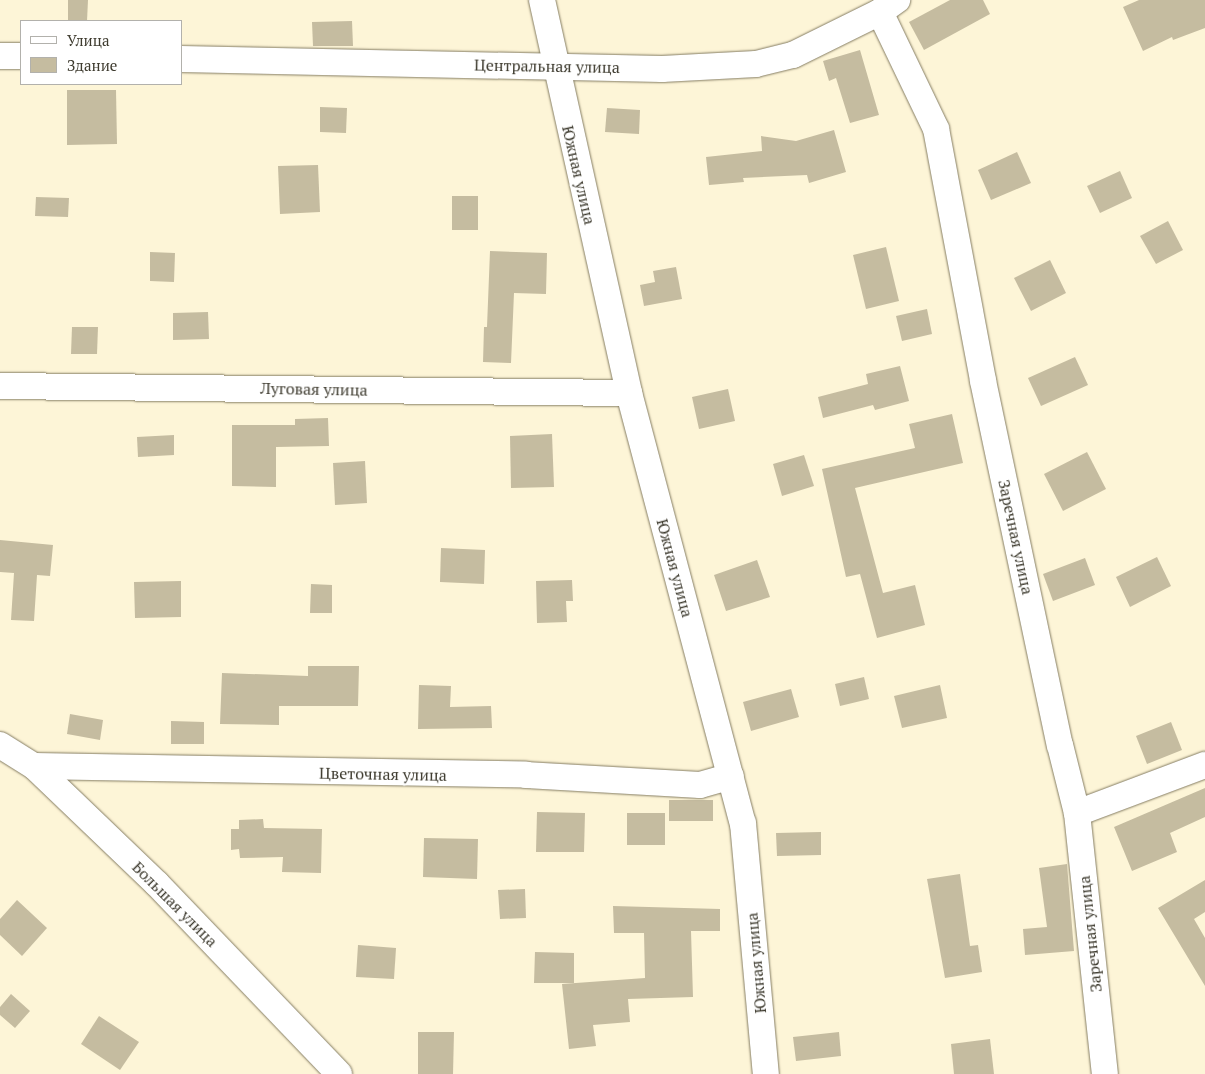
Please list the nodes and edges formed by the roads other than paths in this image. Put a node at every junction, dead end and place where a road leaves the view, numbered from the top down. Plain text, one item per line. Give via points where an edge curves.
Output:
1 (542, 0) edge
2 (888, 6) edge
3 (0, 56) edge
4 (20, 56) edge
5 (182, 59) edge
6 (555, 66) junction
7 (0, 386) edge
8 (629, 392) junction
9 (0, 745) edge
10 (34, 766) junction
11 (1205, 766) edge
12 (731, 776) junction
13 (1077, 813) junction
14 (339, 1074) edge
15 (766, 1074) edge
16 (1105, 1074) edge

1 - 6 street, Южная улица
2 - 6 street, Центральная улица via 793,56 756,64 662,69
2 - 13 street, Заречная улица via 936,129 983,381
3 - 4 street
5 - 6 street, Центральная улица
6 - 8 street, Южная улица
7 - 8 street, Луговая улица
8 - 12 street, Южная улица
9 - 10 street, Большая улица
10 - 12 street, Цветочная улица via 526,775 700,785
10 - 14 street, Большая улица via 157,884
11 - 13 street
12 - 15 street, Южная улица via 743,823
13 - 16 street, Заречная улица

